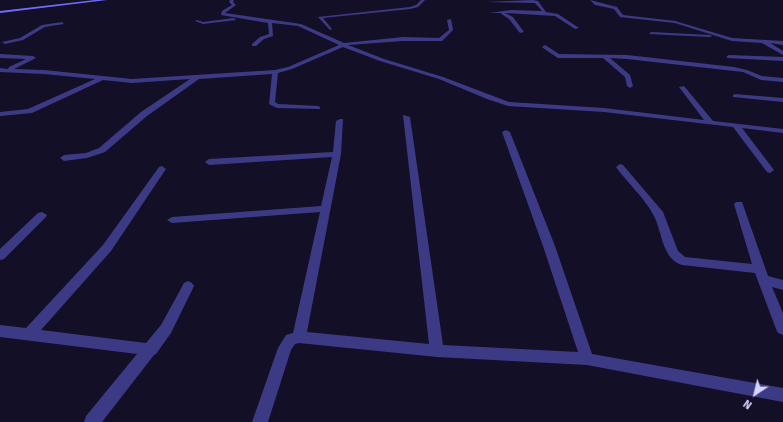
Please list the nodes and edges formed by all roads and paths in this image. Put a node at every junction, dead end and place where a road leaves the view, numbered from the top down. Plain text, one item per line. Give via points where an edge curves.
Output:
1 (99, 0) edge
2 (105, 0) edge
3 (232, 0) edge
4 (423, 0) edge
5 (592, 0) edge
6 (536, 1) edge
7 (487, 2) dead end
8 (0, 12) edge
9 (501, 12) junction
10 (491, 13) dead end
11 (546, 13) junction
12 (242, 18) junction
13 (449, 20) dead end
14 (196, 21) dead end
15 (270, 21) junction
16 (62, 23) dead end
17 (577, 28) dead end
18 (330, 29) dead end
19 (522, 32) dead end
20 (651, 34) dead end
21 (718, 36) junction
22 (3, 42) edge
23 (764, 42) junction
24 (783, 43) edge
25 (254, 45) dead end
26 (342, 45) junction
27 (0, 46) edge
28 (545, 47) dead end
29 (783, 53) edge
30 (0, 56) edge
31 (604, 56) junction
32 (730, 57) dead end
33 (783, 59) edge
34 (3, 70) edge
35 (275, 72) junction
36 (197, 77) junction
37 (100, 79) junction
38 (783, 80) edge
39 (630, 86) dead end
40 (682, 87) dead end
41 (735, 96) dead end
42 (783, 100) edge
43 (318, 108) dead end
44 (0, 114) edge
45 (406, 117) dead end
46 (340, 121) dead end
47 (710, 122) junction
48 (735, 125) junction
49 (783, 131) edge
50 (506, 132) dead end
51 (337, 154) junction
52 (64, 158) dead end
53 (209, 162) dead end
54 (620, 167) dead end
55 (162, 169) dead end
56 (770, 170) dead end
57 (739, 204) dead end
58 (325, 208) junction
59 (42, 215) dead end
60 (172, 220) dead end
61 (0, 256) edge
62 (761, 274) junction
63 (783, 285) edge
64 (188, 286) dead end
65 (783, 329) edge
66 (0, 331) edge
67 (28, 335) junction
68 (299, 337) junction
69 (151, 350) junction
70 (438, 351) junction
71 (587, 359) junction
72 (783, 395) edge
73 (260, 421) dead end
74 (92, 422) edge

1 - 2 main road
1 - 8 main road
3 - 12 street via 233,6 223,13
4 - 18 street via 410,8 320,17
5 - 21 street via 596,4 616,8 622,16 671,21
6 - 7 street
6 - 11 street
9 - 10 street
9 - 11 street
9 - 19 street via 511,18
11 - 17 street via 556,15
12 - 14 street via 204,23
12 - 15 street
13 - 26 street via 451,30 440,40 395,39
15 - 25 street via 271,35
15 - 26 street via 300,25
16 - 22 street via 44,26 21,39
20 - 21 street
21 - 23 street
22 - 27 street via 7,43
23 - 24 street
23 - 29 street
26 - 35 street
26 - 47 street via 441,78 508,104 604,110
28 - 31 street via 556,56
30 - 34 street via 33,58
31 - 38 street via 734,69 761,78
31 - 39 street via 628,76
32 - 33 street
34 - 37 street
35 - 36 street
35 - 43 street via 270,103 277,106
36 - 37 street via 132,81
36 - 52 street via 139,118 102,150
37 - 44 street via 29,111
40 - 47 street
41 - 42 street
45 - 70 street
46 - 51 street
47 - 48 street
48 - 49 street
48 - 56 street
50 - 71 street via 549,246
51 - 53 street
51 - 58 street
54 - 62 street via 659,214 677,258
55 - 67 street via 107,248
57 - 62 street
58 - 60 street
58 - 68 street
59 - 61 street
62 - 63 street
62 - 65 street
64 - 69 street via 166,329
66 - 67 street
67 - 69 street
68 - 70 street
68 - 73 street via 291,339 285,348
69 - 74 street
70 - 71 street
71 - 72 street

